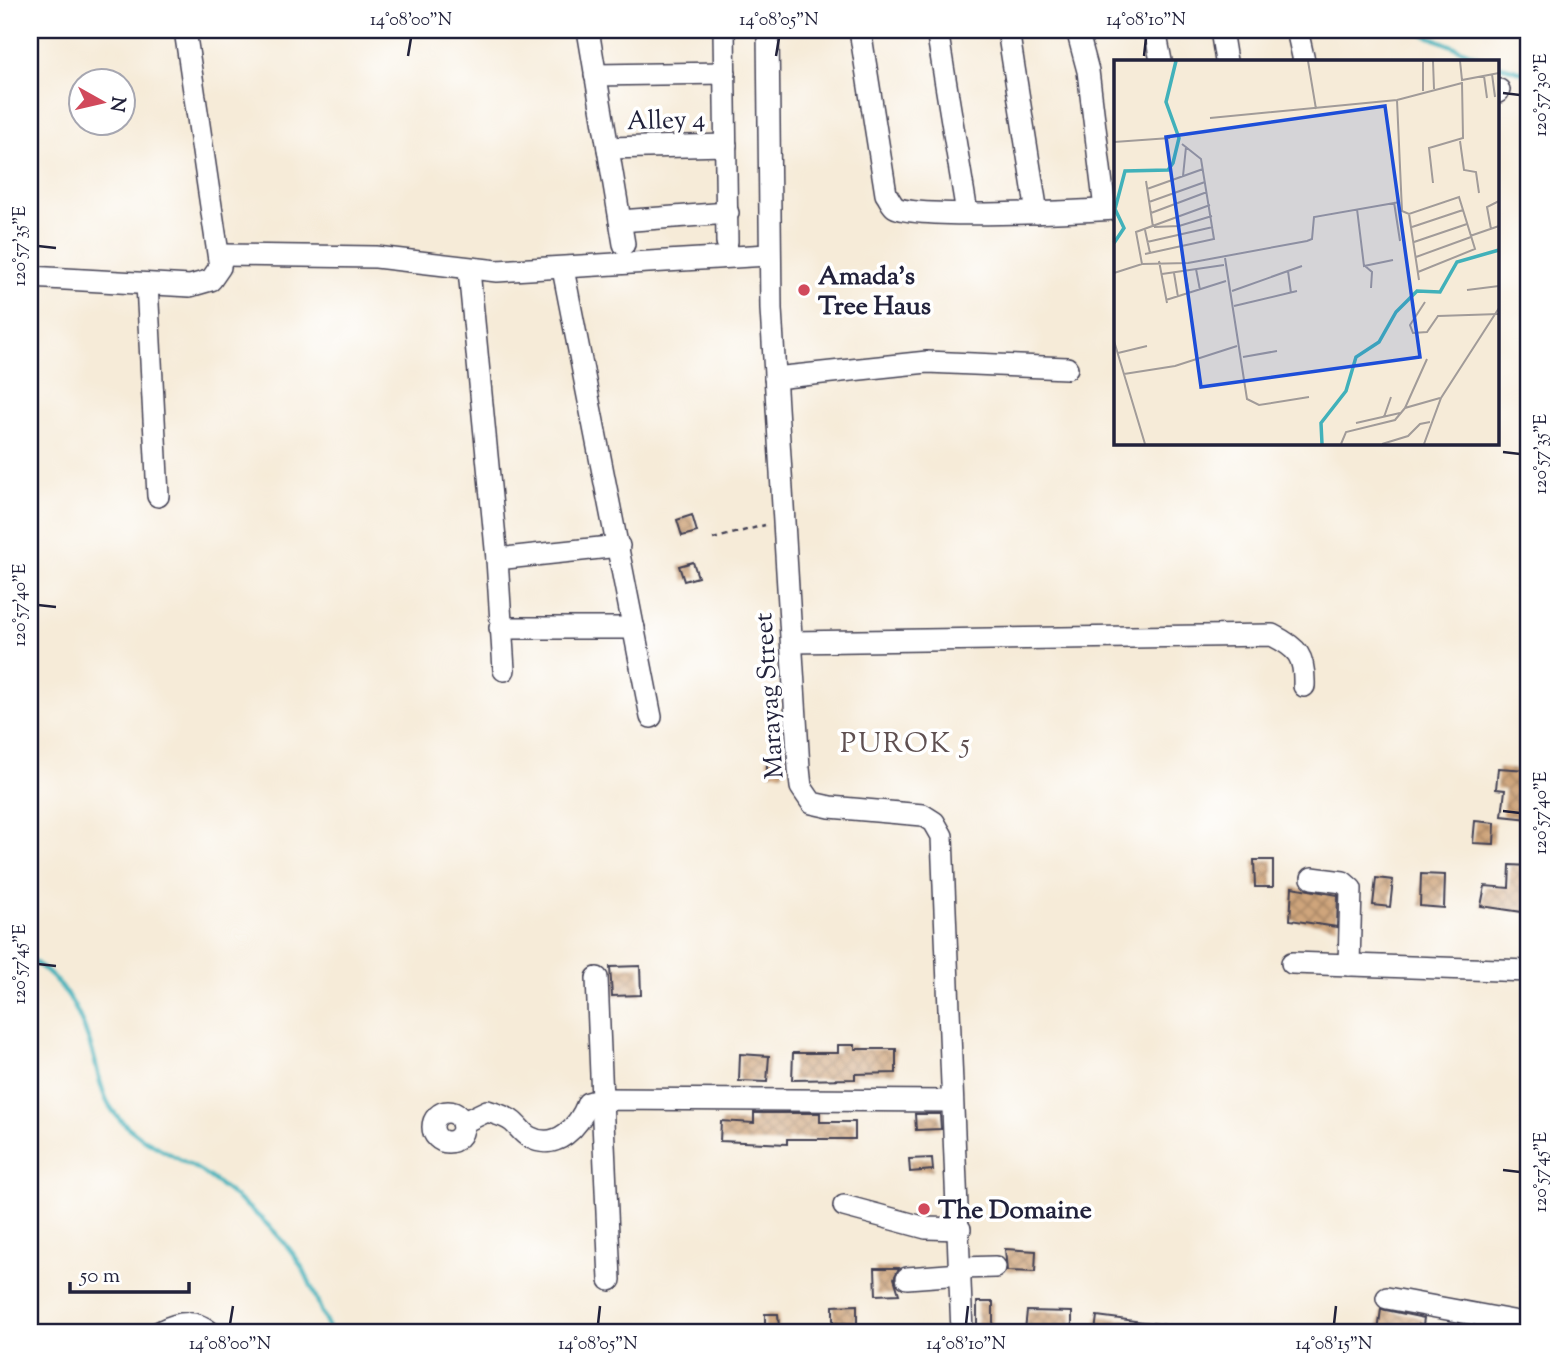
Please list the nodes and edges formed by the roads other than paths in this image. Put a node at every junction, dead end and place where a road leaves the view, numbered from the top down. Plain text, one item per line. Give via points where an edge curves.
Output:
1 (185, 30) edge
2 (587, 30) edge
3 (724, 30) edge
4 (768, 30) edge
5 (860, 30) edge
6 (937, 30) edge
7 (1008, 30) edge
8 (1077, 30) edge
9 (1155, 30) edge
10 (1222, 30) edge
11 (1297, 30) edge
12 (1161, 60) edge
13 (1226, 60) edge
14 (1304, 60) edge
15 (725, 73) junction
16 (595, 75) junction
17 (726, 145) junction
18 (608, 148) junction
19 (1110, 209) edge
20 (728, 213) junction
21 (967, 213) junction
22 (1037, 213) junction
23 (620, 221) junction
24 (727, 242) dead end
25 (624, 244) dead end
26 (220, 254) junction
27 (768, 255) junction
28 (563, 269) junction
29 (469, 270) junction
30 (30, 277) edge
31 (147, 284) junction
32 (1066, 368) dead end
33 (775, 378) junction
34 (158, 496) dead end
35 (619, 546) junction
36 (497, 559) junction
37 (500, 628) junction
38 (634, 628) junction
39 (792, 642) junction
40 (504, 670) dead end
41 (1304, 686) dead end
42 (651, 717) dead end
43 (1312, 878) dead end
44 (1292, 963) dead end
45 (1349, 965) junction
46 (1529, 971) edge
47 (597, 978) dead end
48 (602, 1099) junction
49 (951, 1101) junction
50 (462, 1123) dead end
51 (844, 1206) dead end
52 (960, 1229) junction
53 (995, 1268) dead end
54 (961, 1271) junction
55 (906, 1278) dead end
56 (610, 1280) dead end
57 (1387, 1298) dead end
58 (1529, 1324) edge
59 (159, 1332) edge
60 (210, 1332) edge
61 (962, 1332) edge

1 - 26 street
2 - 16 street
3 - 15 street
4 - 27 street, Marayag Street
5 - 21 street via 886,194 895,207 908,212
6 - 21 street
7 - 22 street
8 - 19 street
9 - 12 street
10 - 13 street
11 - 14 street
15 - 16 street
15 - 17 street
16 - 18 street
17 - 18 street, Alley 4
17 - 20 street
18 - 23 street
19 - 22 street
20 - 23 street
20 - 24 street
21 - 22 street
23 - 25 street
26 - 29 street via 376,257
26 - 31 street via 220,267 211,280 190,286
27 - 28 street
27 - 33 street, Marayag Street
28 - 29 street
28 - 35 street
29 - 36 street
30 - 31 street
31 - 34 street
32 - 33 street via 927,362
33 - 39 street, Marayag Street
35 - 36 street
35 - 38 street
36 - 37 street
37 - 38 street
37 - 40 street
38 - 42 street
39 - 41 street via 1272,635 1294,646 1304,668
39 - 49 street, Marayag Street via 799,768 802,788 812,803 923,815 942,836
43 - 45 street via 1343,882 1351,889
44 - 45 street
45 - 46 street
47 - 48 street
48 - 49 street
48 - 50 street via 588,1103 570,1133 555,1140 530,1138 510,1119 487,1111
48 - 56 street
49 - 52 street, Marayag Street
51 - 52 street via 926,1228
52 - 54 street, Marayag Street
53 - 54 street
54 - 55 street
54 - 61 street, Marayag Street
57 - 58 street
59 - 60 street via 188,1322

